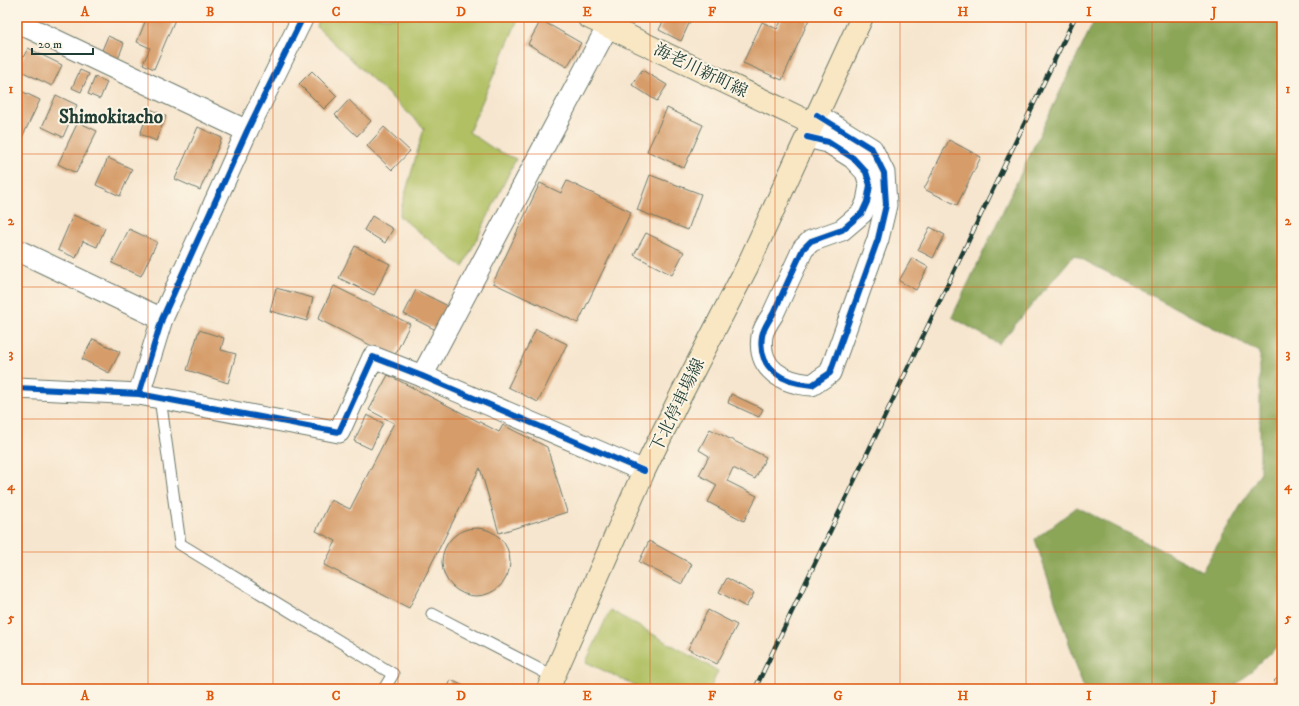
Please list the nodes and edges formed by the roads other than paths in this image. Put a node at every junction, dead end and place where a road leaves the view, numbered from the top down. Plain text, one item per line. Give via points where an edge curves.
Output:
1 (302, 17) edge
2 (588, 17) edge
3 (862, 17) edge
4 (17, 22) edge
5 (608, 26) junction
6 (813, 125) junction
7 (247, 131) junction
8 (17, 250) edge
9 (162, 319) junction
10 (422, 376) junction
11 (17, 388) edge
12 (139, 394) junction
13 (160, 398) junction
14 (644, 471) junction
15 (432, 614) dead end
16 (551, 683) edge
17 (384, 689) edge

1 - 7 street
2 - 5 main road, 海老川新町線
3 - 6 main road, 下北停車場線
4 - 7 street
5 - 6 main road, 海老川新町線
5 - 10 street
6 - 6 street via 872,150 884,172 886,205 878,239 830,373 812,385 785,380 774,372 766,364 762,335 803,249 811,241 842,230 862,213 870,185 866,172 853,158 828,142
6 - 14 main road, 下北停車場線 via 747,267
7 - 9 street
8 - 9 street
9 - 12 street
10 - 13 street via 374,357 339,432
10 - 14 street
11 - 12 street
12 - 13 street
13 - 17 lane via 180,544 393,674
14 - 16 main road, 下北停車場線
15 - 16 lane

